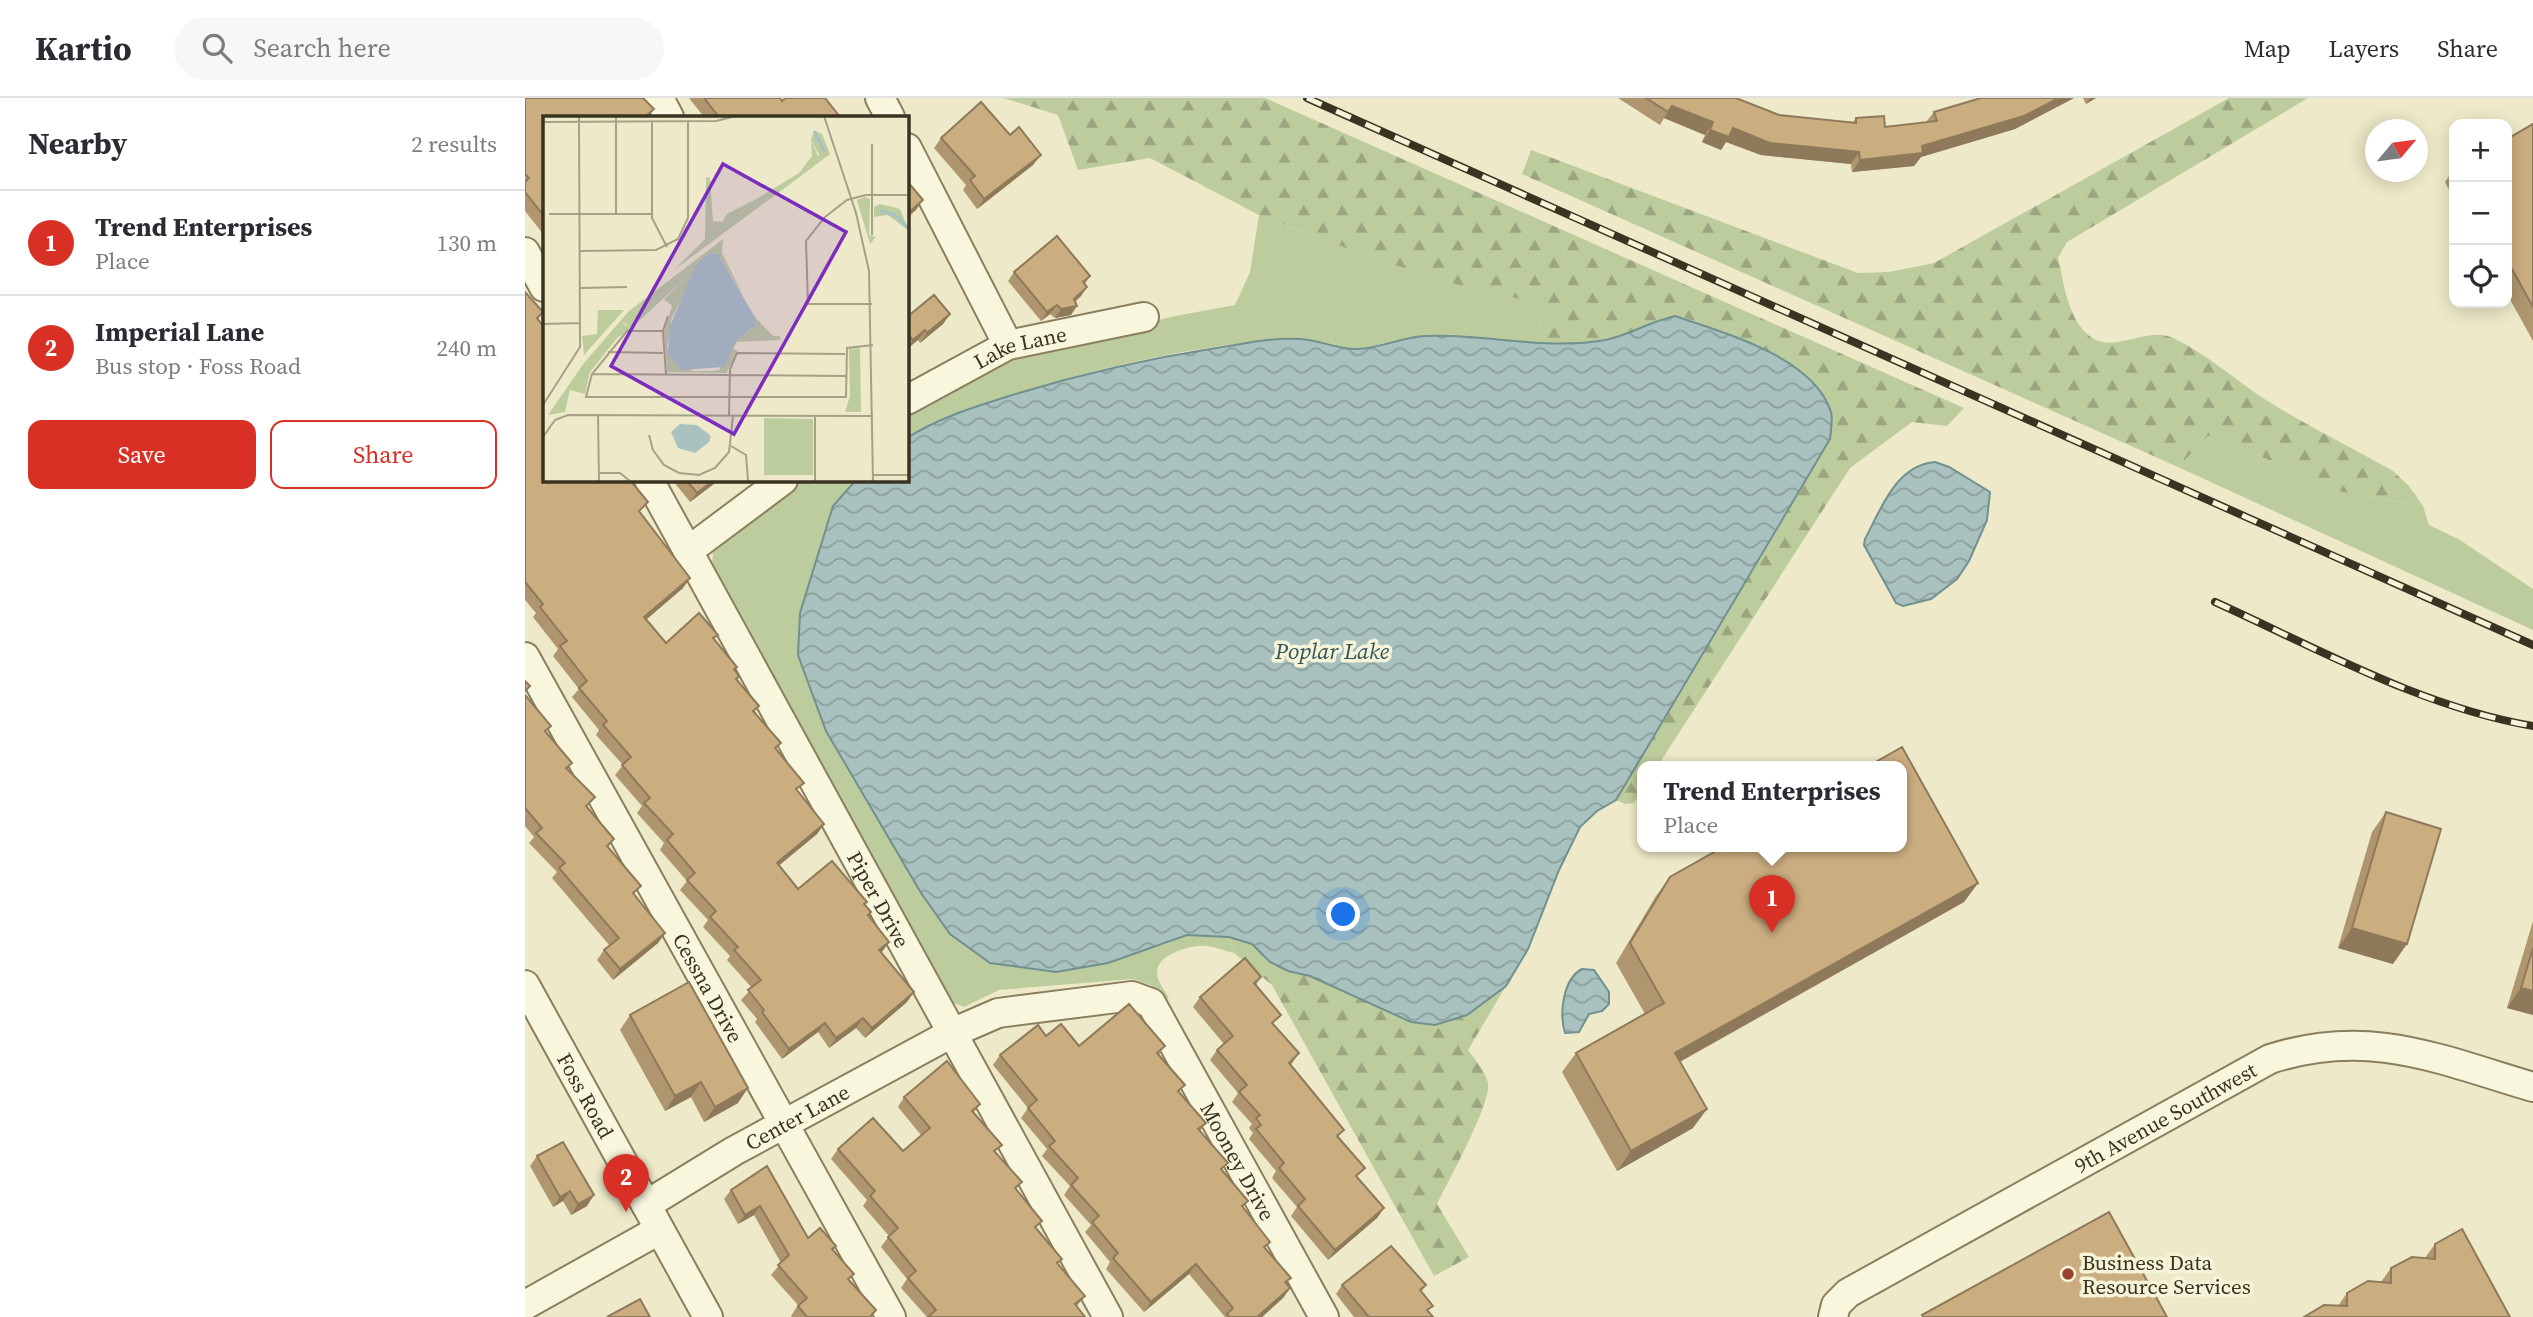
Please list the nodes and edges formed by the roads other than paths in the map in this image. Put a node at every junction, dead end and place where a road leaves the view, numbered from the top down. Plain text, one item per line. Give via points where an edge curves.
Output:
1 (659, 98) edge
2 (880, 98) edge
3 (668, 116) edge
4 (889, 116) edge
5 (908, 150) edge
6 (525, 252) edge
7 (543, 285) edge
8 (1144, 317) dead end
9 (1008, 345) junction
10 (908, 399) edge
11 (650, 481) edge
12 (782, 481) edge
13 (688, 551) junction
14 (525, 657) edge
15 (525, 985) edge
16 (1151, 1003) joint
17 (953, 1033) junction
18 (2533, 1087) edge
19 (784, 1125) junction
20 (646, 1205) junction
21 (660, 1230) junction
22 (525, 1305) edge
23 (708, 1317) edge
24 (891, 1317) edge
25 (1108, 1317) edge
26 (1324, 1317) edge
27 (1833, 1317) edge

1 - 3 street
2 - 4 street
5 - 9 street
6 - 7 street
8 - 9 street, Lake Lane
9 - 10 street, Lake Lane
11 - 13 street, Piper Drive
12 - 13 street
13 - 17 street, Piper Drive
14 - 19 street, Cessna Drive
15 - 20 street, Foss Road
16 - 17 street, Center Lane via 1132,996 998,1013
16 - 26 street, Mooney Drive
17 - 19 street, Center Lane
17 - 25 street, Piper Drive
18 - 27 street, 9th Avenue Southwest via 2392,1046 2330,1044 2270,1059 1848,1293 1836,1305
19 - 20 street, Center Lane
19 - 24 street, Cessna Drive
20 - 21 street, Foss Road
21 - 22 street
21 - 23 street, Foss Road

